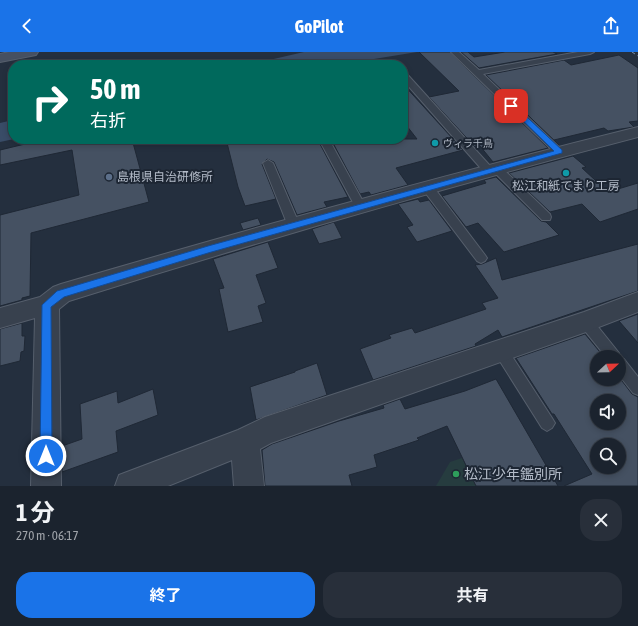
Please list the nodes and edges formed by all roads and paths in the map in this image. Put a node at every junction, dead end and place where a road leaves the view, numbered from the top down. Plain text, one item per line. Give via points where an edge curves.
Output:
1 (31, 52) edge
2 (455, 52) edge
3 (590, 52) edge
4 (0, 58) edge
5 (478, 73) junction
6 (408, 80) edge
7 (638, 132) edge
8 (327, 144) edge
9 (559, 152) junction
10 (268, 163) dead end
11 (493, 170) junction
12 (428, 188) junction
13 (361, 207) junction
14 (546, 217) dead end
15 (294, 226) junction
16 (481, 258) dead end
17 (638, 302) edge
18 (46, 305) junction
19 (0, 318) edge
20 (586, 322) junction
21 (608, 350) edge
22 (501, 351) junction
23 (626, 373) edge
24 (638, 388) edge
25 (547, 423) dead end
26 (245, 441) junction
27 (46, 486) edge
28 (130, 486) edge
29 (249, 486) edge

1 - 4 street
2 - 5 lane
3 - 5 lane
5 - 9 lane
6 - 11 lane
7 - 9 street
8 - 13 lane
9 - 11 street
10 - 15 lane
11 - 12 street
11 - 14 lane
12 - 13 street
12 - 16 lane
13 - 15 street
15 - 18 street via 61,294
17 - 20 street
18 - 19 street
18 - 27 street
20 - 21 lane
20 - 22 street
22 - 25 lane
22 - 26 street via 265,431
23 - 24 lane
26 - 28 street
26 - 29 street

